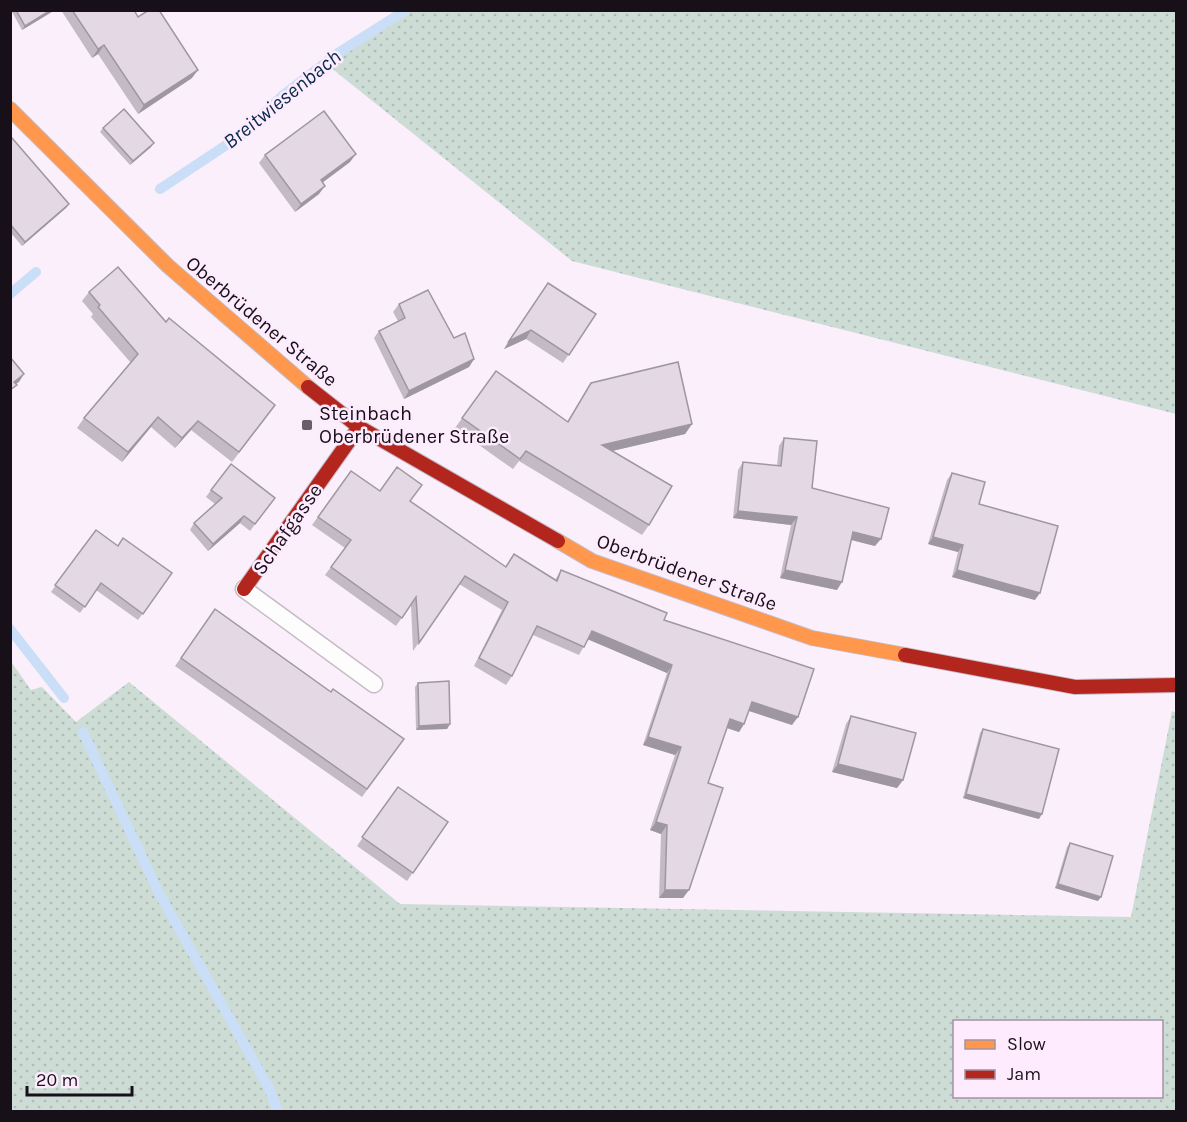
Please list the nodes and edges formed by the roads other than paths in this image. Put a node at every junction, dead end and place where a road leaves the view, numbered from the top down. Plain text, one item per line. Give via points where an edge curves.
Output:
1 (10, 109) edge
2 (359, 427) junction
3 (244, 589) joint
4 (374, 684) dead end
5 (1176, 685) edge

1 - 2 street, Oberbrüdener Straße via 168,266
2 - 3 street, Schafgasse
2 - 5 street, Oberbrüdener Straße via 592,561 812,638 1075,687
3 - 4 lane, Schafgasse

